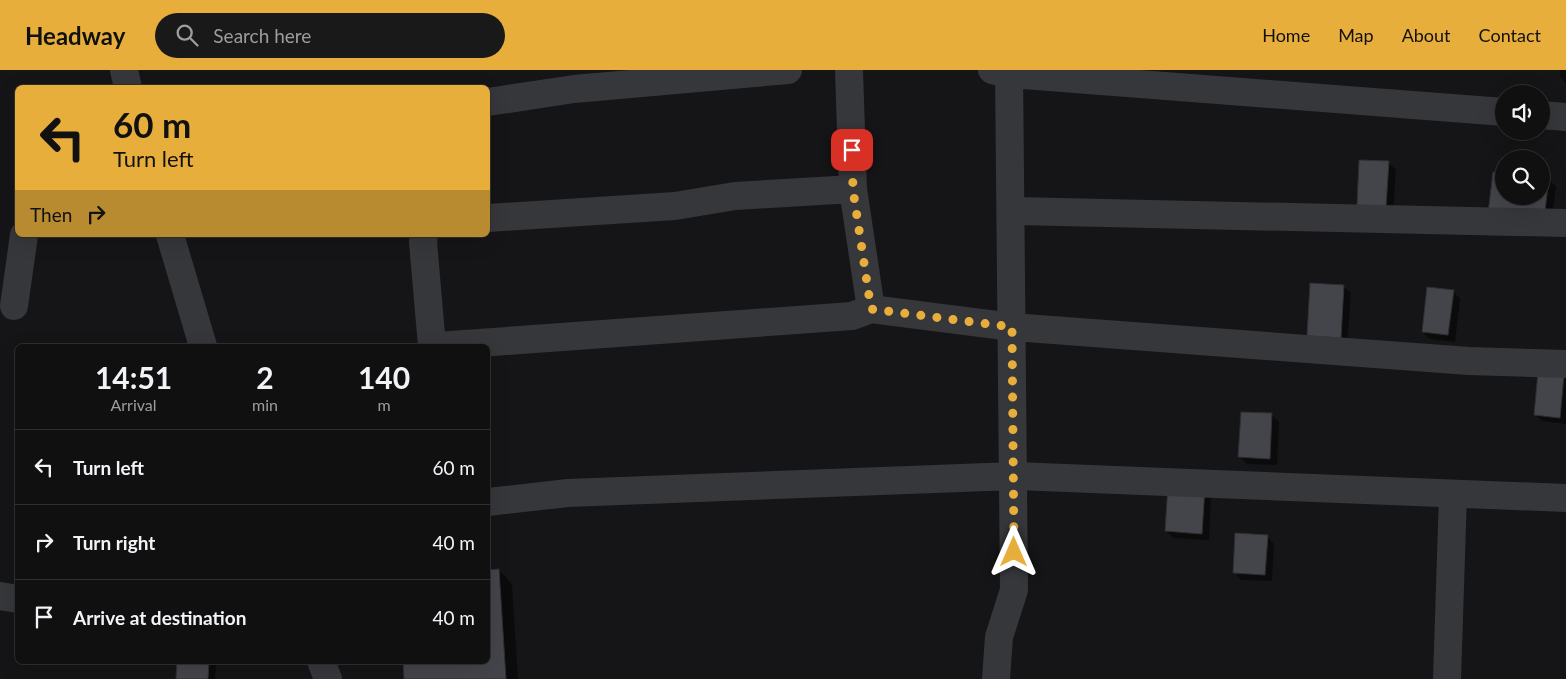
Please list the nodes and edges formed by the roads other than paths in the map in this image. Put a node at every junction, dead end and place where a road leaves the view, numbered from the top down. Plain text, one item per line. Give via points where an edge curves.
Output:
1 (124, 70) edge
2 (788, 70) edge
3 (850, 70) edge
4 (1003, 71) edge
5 (127, 85) edge
6 (490, 102) edge
7 (1495, 111) edge
8 (1550, 116) edge
9 (1566, 117) edge
10 (853, 190) junction
11 (1011, 210) junction
12 (490, 218) edge
13 (1566, 223) edge
14 (24, 237) edge
15 (171, 237) edge
16 (424, 237) edge
17 (14, 306) dead end
18 (871, 309) junction
19 (1012, 327) junction
20 (202, 344) edge
21 (432, 344) edge
22 (464, 344) edge
23 (1566, 364) edge
24 (1014, 476) junction
25 (1454, 494) junction
26 (1566, 498) edge
27 (490, 502) edge
28 (0, 596) edge
29 (15, 598) edge
30 (322, 664) edge
31 (328, 679) edge
32 (996, 679) edge
33 (1447, 679) edge

1 - 5 street
2 - 6 street via 574,89
3 - 10 street
4 - 7 street
4 - 11 street
8 - 9 street
10 - 12 street via 735,196 675,206
10 - 18 street
11 - 13 street
11 - 19 street
14 - 17 street
15 - 20 street
16 - 21 street
18 - 19 street
18 - 22 street via 852,316
19 - 23 street via 1469,361
19 - 24 street
24 - 25 street
24 - 27 street via 568,493
24 - 32 street via 1014,590 999,637
25 - 26 street
25 - 33 street
28 - 29 street
30 - 31 street

